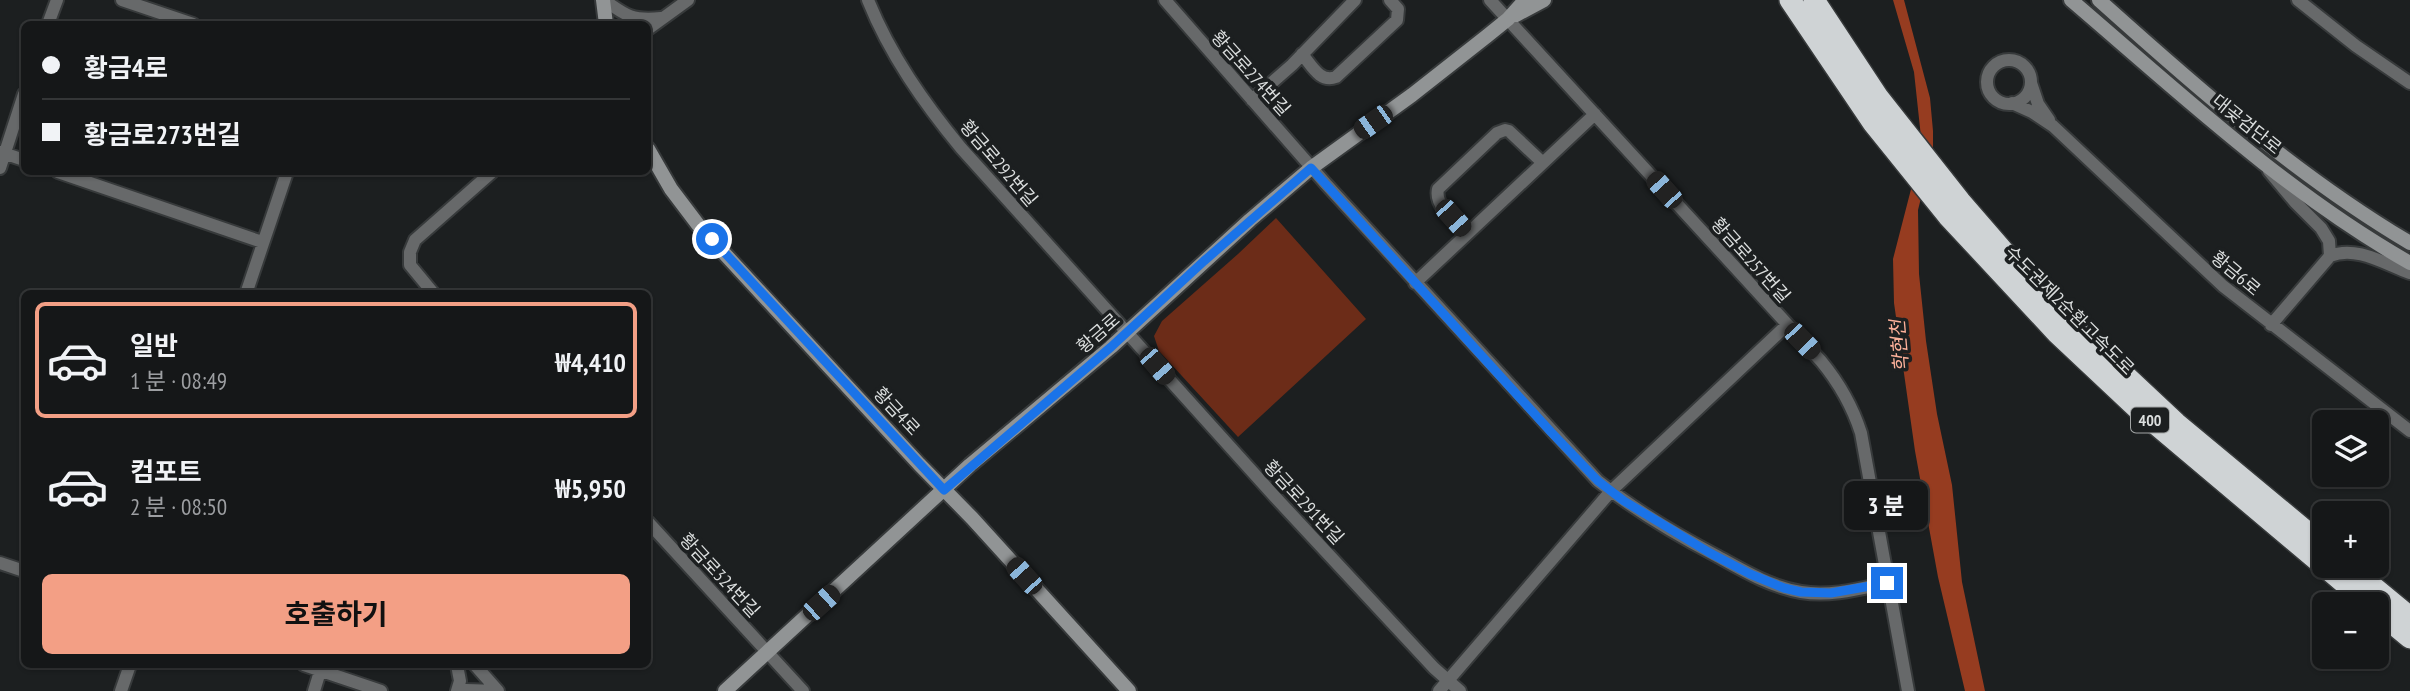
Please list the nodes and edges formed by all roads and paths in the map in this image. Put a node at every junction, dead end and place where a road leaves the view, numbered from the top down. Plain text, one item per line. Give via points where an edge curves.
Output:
1 (57, 0) edge
2 (122, 0) edge
3 (604, 0) edge
4 (688, 0) edge
5 (868, 0) edge
6 (1165, 0) edge
7 (1355, 0) edge
8 (1390, 0) edge
9 (1490, 0) edge
10 (1525, 0) edge
11 (1544, 0) edge
12 (1790, 0) edge
13 (1814, 0) edge
14 (2071, 0) edge
15 (2099, 0) edge
16 (2298, 0) edge
17 (661, 18) junction
18 (1508, 19) junction
19 (49, 21) edge
20 (184, 21) edge
21 (606, 21) edge
22 (651, 26) edge
23 (1302, 54) junction
24 (2031, 82) junction
25 (2410, 83) edge
26 (1252, 100) junction
27 (21, 102) edge
28 (2012, 103) junction
29 (1595, 114) junction
30 (2053, 126) junction
31 (2, 152) edge
32 (651, 154) edge
33 (21, 159) edge
34 (2260, 160) junction
35 (1543, 163) junction
36 (0, 168) edge
37 (1311, 168) junction
38 (67, 175) edge
39 (286, 175) edge
40 (489, 175) edge
41 (1954, 209) junction
42 (1467, 233) junction
43 (262, 242) junction
44 (2410, 243) edge
45 (2330, 256) junction
46 (2410, 262) edge
47 (2410, 273) edge
48 (1415, 283) junction
49 (247, 290) edge
50 (431, 290) edge
51 (1787, 325) junction
52 (2271, 325) junction
53 (1127, 333) junction
54 (2410, 431) edge
55 (944, 490) junction
56 (1611, 491) junction
57 (651, 525) edge
58 (2312, 536) edge
59 (0, 563) edge
60 (21, 570) edge
61 (2363, 578) edge
62 (1887, 583) junction
63 (2355, 592) edge
64 (2410, 617) edge
65 (2389, 621) edge
66 (2410, 638) edge
67 (767, 652) junction
68 (129, 668) edge
69 (322, 668) edge
70 (458, 668) edge
71 (480, 670) edge
72 (1443, 686) edge
73 (121, 691) edge
74 (314, 691) edge
75 (381, 691) edge
76 (462, 691) edge
77 (498, 691) edge
78 (725, 691) edge
79 (803, 691) edge
80 (1129, 691) edge
81 (1460, 691) edge
82 (1908, 691) edge

1 - 19 street
2 - 20 street
3 - 17 street via 636,19
3 - 21 street
4 - 17 street
5 - 53 street, 황금로292번길 via 904,71 939,121
6 - 26 street, 황금로274번길
7 - 23 street
8 - 23 street via 1398,9 1397,20 1336,77 1322,78
9 - 18 street, 황금로257번길
10 - 18 street, 황금로
11 - 18 street, 황금로
12 - 41 highway, 수도권제2순환고속도로 / 400 via 1873,123
13 - 41 highway, 수도권제2순환고속도로 / 400
14 - 34 street, 대곶검단로
15 - 44 street, 대곶검단로 via 2320,185
16 - 25 street
17 - 22 street
18 - 29 street, 황금로257번길
18 - 37 street, 황금로
23 - 26 street
24 - 28 street via 2020,101
24 - 28 street via 2021,63 2007,60 1993,66 1987,80 1991,94 2003,103
24 - 30 street via 2038,104
26 - 37 street, 황금로274번길
27 - 31 street
28 - 30 street
29 - 35 street
29 - 51 street, 황금로257번길
30 - 52 street, 황금6로 via 2197,264
31 - 33 street
31 - 36 street
32 - 55 street, 황금4로 via 699,226
34 - 45 street via 2322,228
34 - 46 street, 대곶검단로 via 2337,218
35 - 42 street
35 - 42 street via 1509,131 1501,131 1440,186 1439,202
37 - 48 street, 황금로274번길
37 - 53 street, 황금로
38 - 43 street
39 - 43 street
40 - 50 street via 415,240 411,265
41 - 58 highway, 수도권제2순환고속도로 / 400 via 2176,423
41 - 63 highway, 수도권제2순환고속도로 / 400 via 2018,292 2094,370
42 - 48 street
43 - 49 street
45 - 47 street via 2360,254
45 - 52 street
48 - 56 street, 황금로274번길
51 - 56 street
51 - 62 street, 황금로257번길 via 1834,376 1852,407 1861,433
52 - 54 street, 황금6로
53 - 55 street, 황금로
53 - 72 street, 황금로291번길
55 - 67 street, 황금로
55 - 80 street, 황금4로
56 - 62 street, 황금로274번길 via 1652,520 1784,588 1831,593
56 - 72 street
57 - 67 street, 황금로324번길
59 - 60 street
61 - 64 highway
62 - 82 street, 황금로257번길
65 - 66 highway
67 - 78 street, 황금로
67 - 79 street, 황금로324번길
68 - 73 street
69 - 74 street
69 - 75 street
70 - 76 street
71 - 76 street
71 - 77 street
72 - 81 street, 황금로291번길
76 - 77 street

